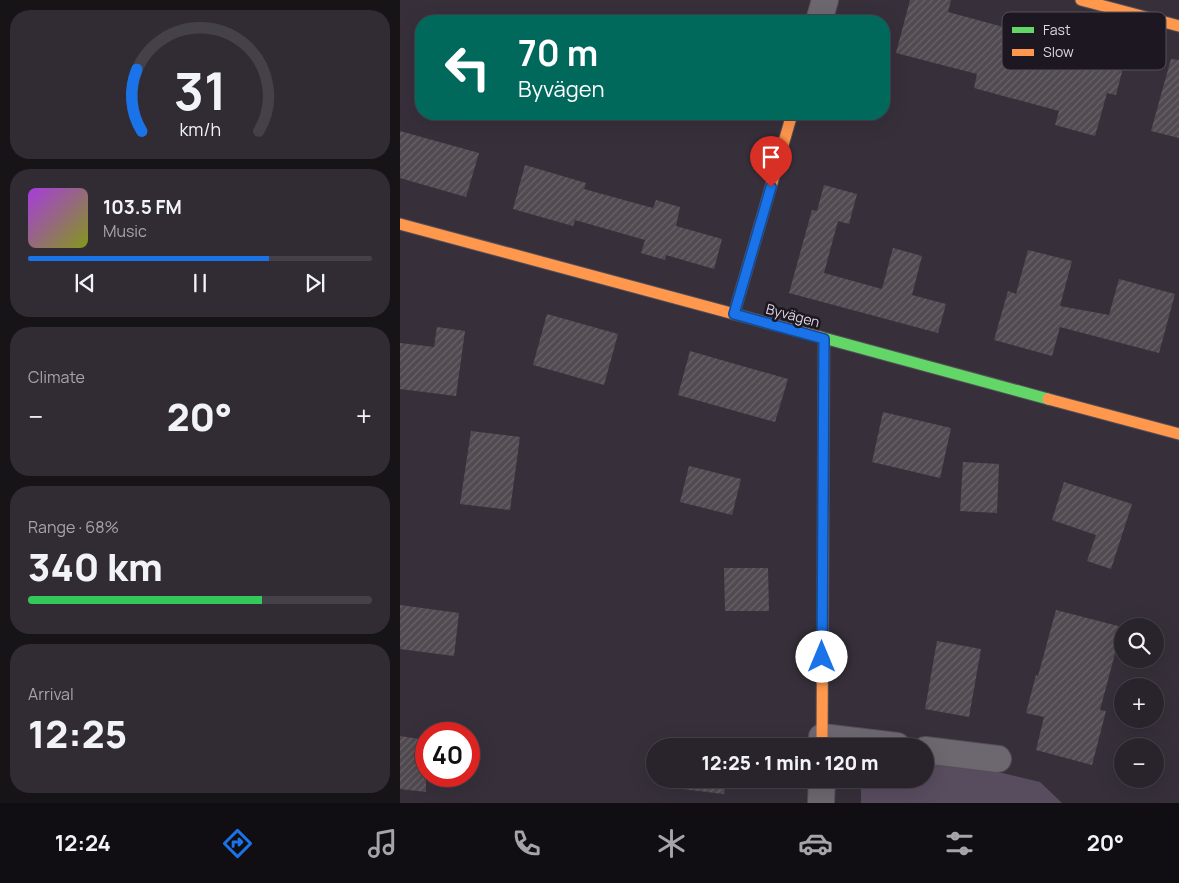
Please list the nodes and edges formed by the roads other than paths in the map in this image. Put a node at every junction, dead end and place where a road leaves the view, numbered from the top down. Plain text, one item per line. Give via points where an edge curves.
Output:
1 (825, 0) edge
2 (1081, 0) edge
3 (1126, 12) edge
4 (821, 15) edge
5 (1166, 23) edge
6 (1179, 26) edge
7 (790, 120) edge
8 (400, 224) edge
9 (734, 314) junction
10 (824, 339) junction
11 (1179, 434) edge
12 (822, 738) edge
13 (934, 751) edge
14 (998, 759) dead end
15 (822, 788) edge
16 (822, 803) edge

1 - 4 street
2 - 3 street
5 - 6 street
7 - 9 street
8 - 9 street, Byvägen
9 - 10 street, Byvägen
10 - 11 street, Byvägen
10 - 12 street
13 - 14 street
15 - 16 street

